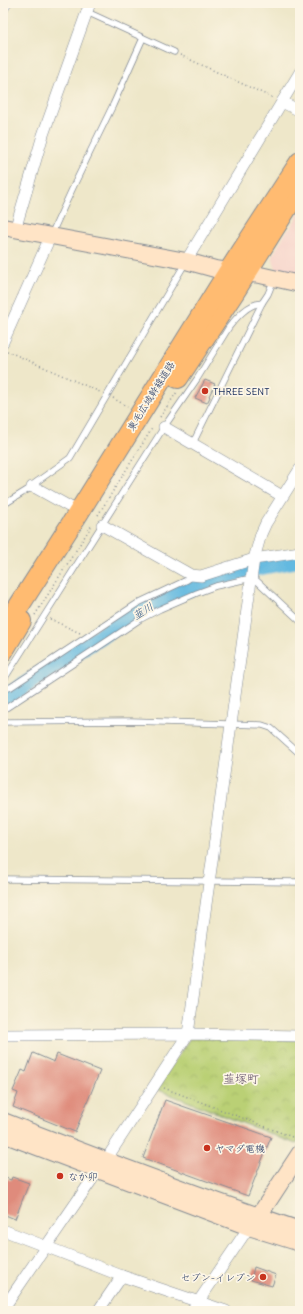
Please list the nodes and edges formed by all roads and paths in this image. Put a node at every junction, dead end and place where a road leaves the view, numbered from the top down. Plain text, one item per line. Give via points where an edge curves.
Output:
1 (6, 3) edge
2 (89, 7) edge
3 (3, 8) edge
4 (143, 38) junction
5 (174, 52) joint
6 (300, 72) edge
7 (282, 102) junction
8 (300, 111) edge
9 (300, 162) edge
10 (300, 187) edge
11 (9, 228) edge
12 (51, 235) junction
13 (186, 261) junction
14 (237, 272) junction
15 (274, 279) junction
16 (300, 284) edge
17 (262, 304) junction
18 (3, 342) edge
19 (3, 350) edge
20 (107, 395) junction
21 (128, 408) dead end
22 (164, 427) junction
23 (192, 443) junction
24 (300, 469) edge
25 (32, 487) junction
26 (282, 496) junction
27 (3, 505) edge
28 (79, 512) junction
29 (102, 525) junction
30 (300, 552) edge
31 (254, 560) junction
32 (191, 575) junction
33 (252, 576) junction
34 (44, 617) junction
35 (300, 621) edge
36 (3, 631) edge
37 (87, 636) junction
38 (3, 651) edge
39 (3, 681) edge
40 (3, 689) edge
41 (3, 710) edge
42 (3, 722) edge
43 (231, 723) junction
44 (300, 754) edge
45 (3, 880) edge
46 (209, 880) junction
47 (300, 882) edge
48 (188, 1034) junction
49 (3, 1035) edge
50 (300, 1036) edge
51 (162, 1087) dead end
52 (3, 1121) edge
53 (3, 1134) edge
54 (300, 1140) edge
55 (300, 1152) edge
56 (102, 1166) junction
57 (253, 1222) junction
58 (3, 1230) edge
59 (300, 1230) edge
60 (300, 1243) edge
61 (46, 1246) junction
62 (122, 1276) junction
63 (4, 1306) edge
64 (195, 1307) edge
65 (98, 1311) edge
66 (226, 1311) edge

1 - 3 street
2 - 4 lane
2 - 11 street
4 - 5 lane
4 - 12 lane
5 - 7 path
6 - 7 street
7 - 8 street
7 - 13 street
9 - 14 highway, 東毛広域幹線道路
10 - 14 highway, 東毛広域幹線道路
11 - 12 street
12 - 13 street
12 - 18 street
13 - 14 street
13 - 20 lane
14 - 15 street
14 - 28 highway, 東毛広域幹線道路
14 - 38 highway, 東毛広域幹線道路 via 151,420
15 - 16 street
15 - 17 lane
17 - 22 lane via 249,307 235,319
17 - 23 lane
19 - 20 path
20 - 21 path
20 - 25 lane via 70,458
22 - 23 street
22 - 29 lane
23 - 26 street
24 - 26 street
25 - 27 lane
25 - 28 street
26 - 31 street via 261,534
28 - 36 highway, 東毛広域幹線道路
29 - 32 street
29 - 34 lane
30 - 31 street
31 - 32 street via 201,576
31 - 33 street
32 - 37 lane via 187,580 138,603
33 - 35 lane
33 - 41 lane via 196,593 139,620
33 - 43 street
34 - 37 path
34 - 39 lane
37 - 40 lane via 11,687
42 - 43 lane
43 - 44 lane via 267,726
43 - 46 street
45 - 46 lane
46 - 47 lane
46 - 48 street
48 - 49 street
48 - 50 street
48 - 56 street
51 - 54 path
52 - 56 street
53 - 56 street
55 - 57 street
56 - 57 street
56 - 61 street
57 - 59 street
57 - 60 street
57 - 64 street
58 - 61 street
61 - 62 street
61 - 63 street
62 - 64 street
62 - 65 street
64 - 66 street

